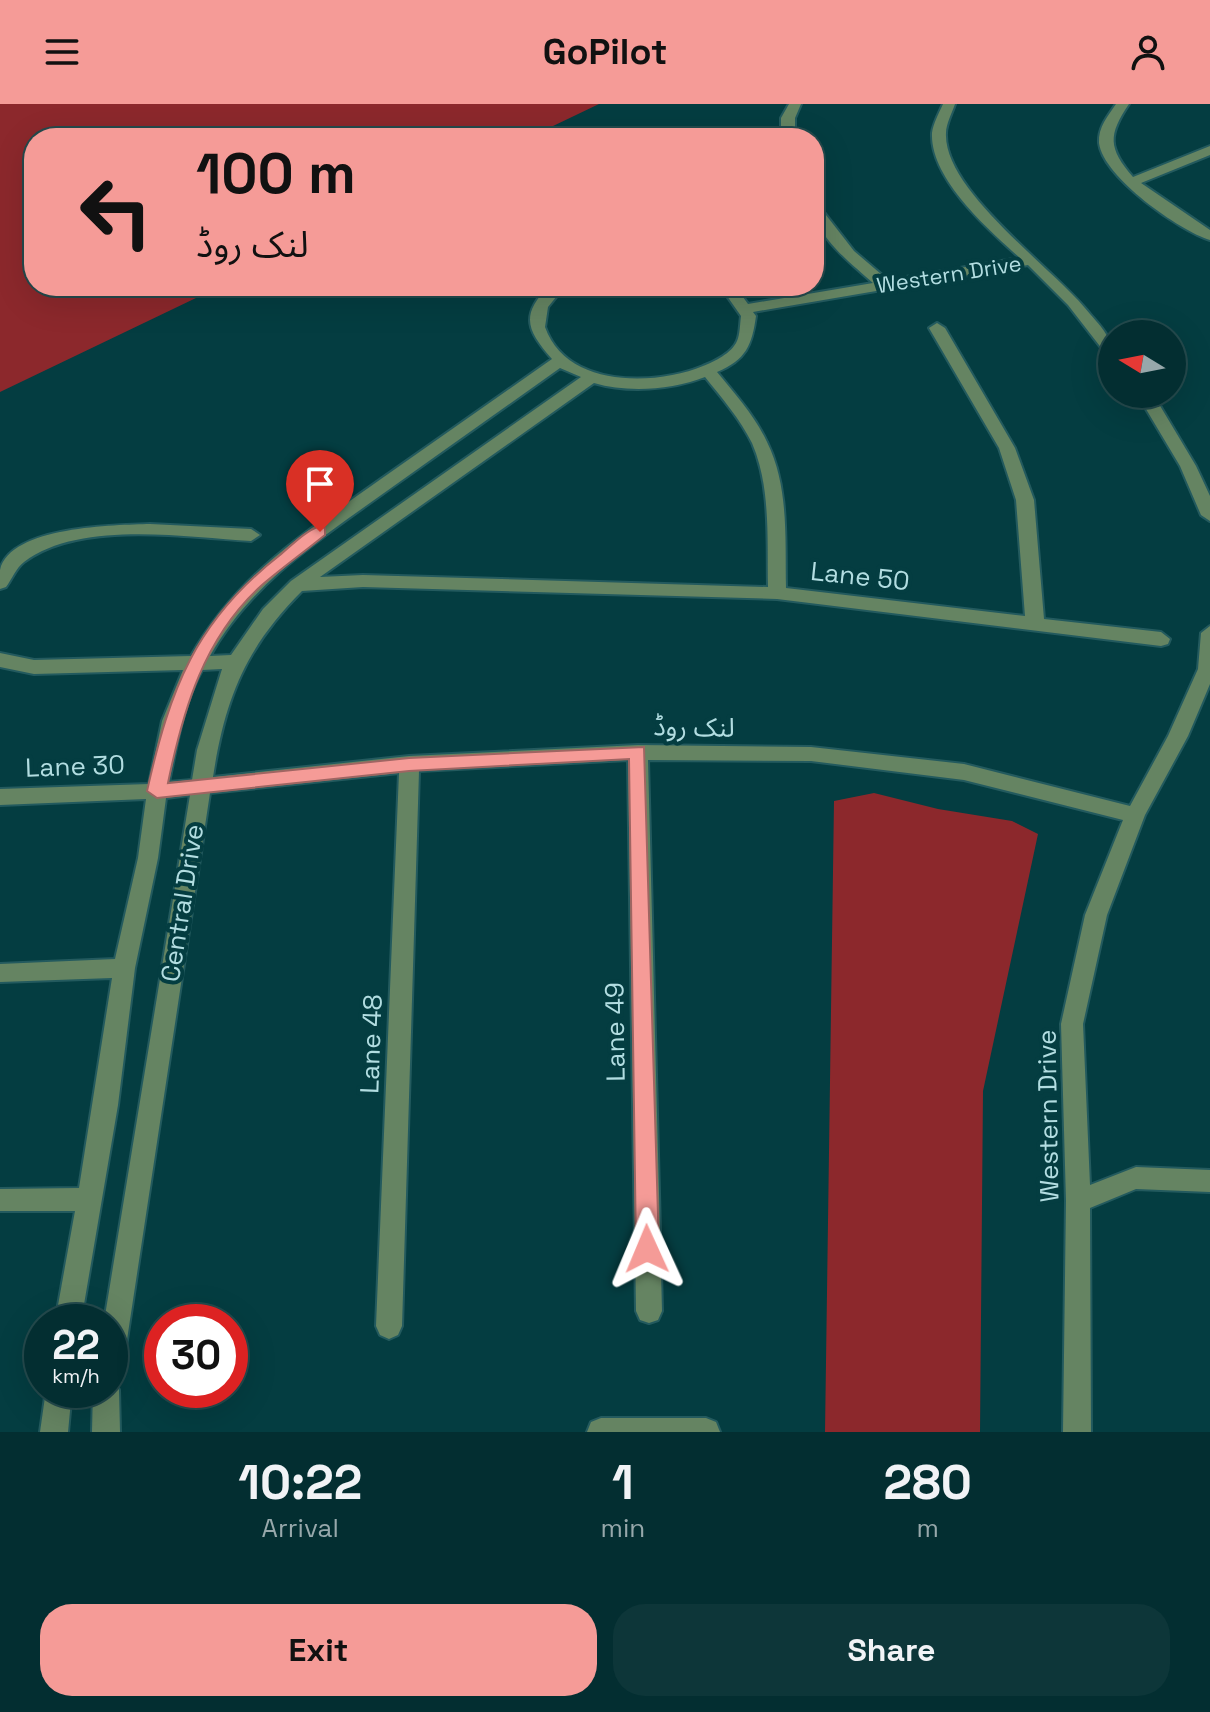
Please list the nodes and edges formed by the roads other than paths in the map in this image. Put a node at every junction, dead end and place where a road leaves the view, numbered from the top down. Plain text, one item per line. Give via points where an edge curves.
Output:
1 (795, 104) edge
2 (949, 104) edge
3 (1123, 104) edge
4 (788, 128) edge
5 (1210, 150) edge
6 (1132, 182) junction
7 (824, 222) edge
8 (1210, 236) edge
9 (1031, 260) junction
10 (885, 285) junction
11 (550, 296) edge
12 (736, 296) edge
13 (822, 296) edge
14 (824, 296) edge
15 (747, 309) junction
16 (937, 328) dead end
17 (1098, 333) edge
18 (560, 360) junction
19 (709, 372) junction
20 (593, 376) junction
21 (1153, 408) edge
22 (1210, 515) edge
23 (251, 535) dead end
24 (0, 583) edge
25 (297, 585) junction
26 (777, 593) junction
27 (1035, 622) junction
28 (1210, 633) edge
29 (1161, 639) dead end
30 (0, 660) edge
31 (237, 662) junction
32 (195, 665) junction
33 (638, 752) junction
34 (409, 764) junction
35 (200, 788) junction
36 (157, 791) junction
37 (0, 797) edge
38 (1135, 815) junction
39 (124, 968) junction
40 (0, 973) edge
41 (1210, 1181) edge
42 (89, 1199) junction
43 (0, 1200) edge
44 (1078, 1201) junction
45 (71, 1304) edge
46 (120, 1304) edge
47 (649, 1311) dead end
48 (389, 1326) dead end
49 (57, 1408) edge
50 (106, 1408) edge
51 (54, 1432) edge
52 (106, 1432) edge
53 (601, 1432) edge
54 (706, 1432) edge
55 (1077, 1432) edge

1 - 4 street
2 - 9 street via 939,135 951,173 978,212
3 - 6 street via 1107,119 1104,136 1107,157
5 - 6 street
6 - 8 street
7 - 10 street via 849,254
9 - 10 street, Western Drive
9 - 17 street, Western Drive
10 - 14 street, Western Drive
11 - 18 street via 539,309 537,328 547,349
12 - 15 street
13 - 15 street, Western Drive
15 - 19 street via 748,337 734,356
16 - 27 street via 1007,448 1025,500
18 - 20 street
18 - 32 street, Central Drive via 254,583 218,625
19 - 20 street via 637,385
19 - 26 street via 764,453 774,498
20 - 25 street, Central Drive
21 - 22 street
23 - 24 street via 81,531 19,553
25 - 26 street, Lane 50 via 363,581
25 - 31 street, Central Drive via 269,613
26 - 27 street, Lane 50
27 - 29 street, Lane 50
28 - 38 street, Western Drive via 1207,669
30 - 32 street via 34,667
31 - 32 street
31 - 35 street, Central Drive
32 - 36 street, Central Drive via 172,721
33 - 34 street, لنک روڈ
33 - 38 street, لنک روڈ via 811,754 964,772
33 - 47 street, Lane 49
34 - 35 street, لنک روڈ
34 - 48 street, Lane 48
35 - 36 street, Lane 30
35 - 46 street, Central Drive
36 - 37 street, Lane 30
36 - 39 street, Central Drive
38 - 44 street, Western Drive via 1096,915 1072,1024
39 - 40 street
39 - 42 street, Central Drive
41 - 44 street via 1136,1178
42 - 43 street
42 - 45 street, Central Drive
44 - 55 street, Western Drive
49 - 51 street
50 - 52 street
53 - 54 street

